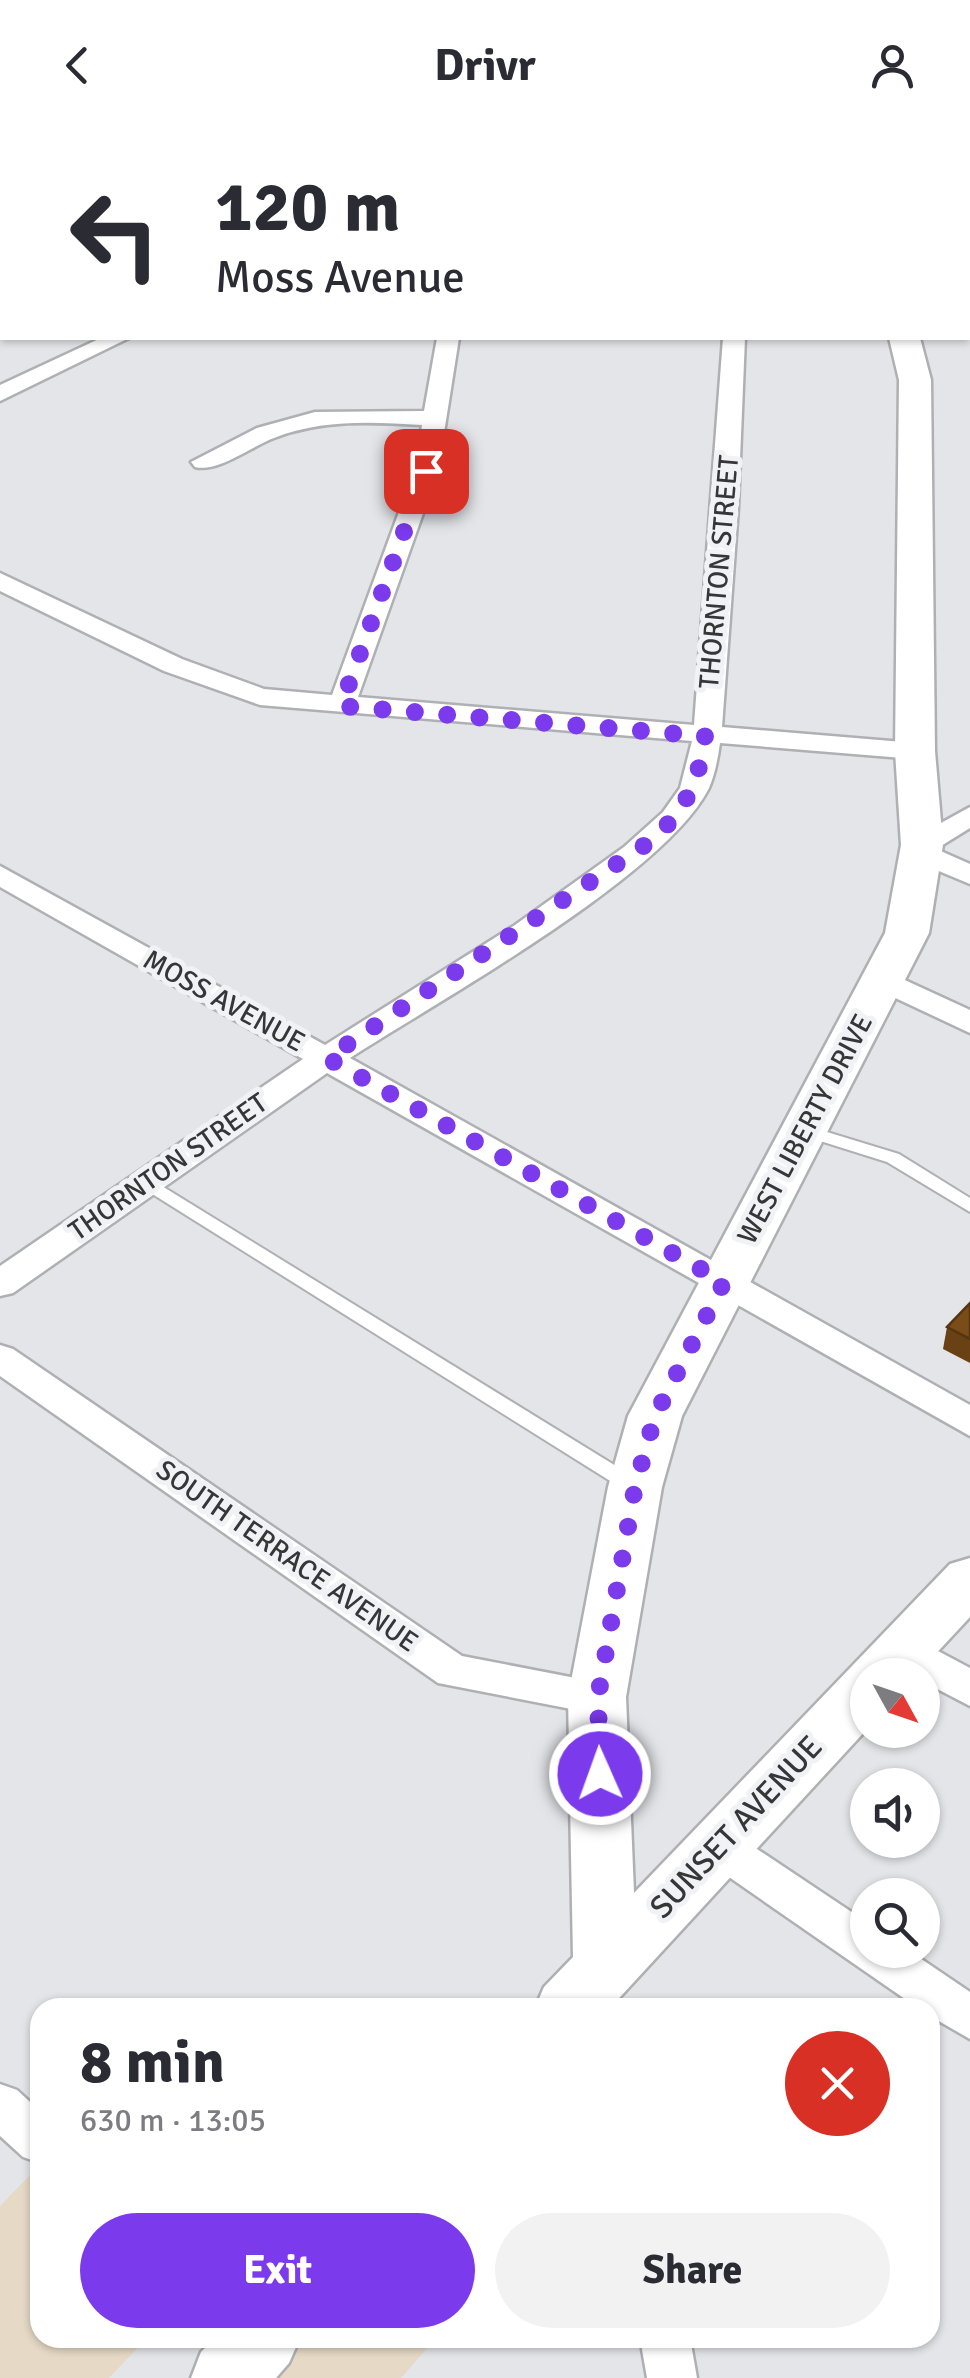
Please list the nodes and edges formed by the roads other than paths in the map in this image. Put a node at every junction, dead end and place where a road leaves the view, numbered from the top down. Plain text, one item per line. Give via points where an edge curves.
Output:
1 (114, 340) edge
2 (448, 340) edge
3 (734, 340) edge
4 (905, 340) edge
5 (0, 394) edge
6 (435, 419) junction
7 (203, 462) dead end
8 (0, 582) edge
9 (341, 706) junction
10 (705, 736) junction
11 (915, 751) junction
12 (970, 816) edge
13 (921, 849) junction
14 (0, 875) edge
15 (970, 875) edge
16 (884, 980) junction
17 (970, 1023) edge
18 (327, 1058) junction
19 (804, 1130) junction
20 (144, 1181) junction
21 (970, 1206) edge
22 (724, 1282) junction
23 (0, 1284) edge
24 (6, 1368) edge
25 (970, 1422) edge
26 (635, 1487) junction
27 (970, 1580) edge
28 (896, 1658) edge
29 (940, 1683) edge
30 (970, 1689) edge
31 (598, 1697) junction
32 (850, 1707) edge
33 (718, 1846) junction
34 (850, 1936) edge
35 (897, 1968) edge
36 (596, 1994) edge
37 (970, 2018) edge
38 (0, 2106) edge
39 (30, 2132) edge
40 (667, 2348) edge
41 (672, 2378) edge

1 - 5 street
2 - 6 street
3 - 10 street, THORNTON STREET via 725,551
4 - 11 main road, WEST LIBERTY DRIVE via 915,380
6 - 7 street via 301,418
6 - 9 street via 426,471
8 - 9 street via 229,688
9 - 10 street
10 - 11 street
10 - 18 street, THORNTON STREET via 694,792 651,841
11 - 13 main road, WEST LIBERTY DRIVE
12 - 13 street
13 - 15 street
13 - 16 main road, WEST LIBERTY DRIVE via 907,933
14 - 18 street, MOSS AVENUE
16 - 17 street
16 - 19 main road, WEST LIBERTY DRIVE
18 - 20 street, THORNTON STREET
18 - 22 street, MOSS AVENUE
19 - 21 lane via 893,1158
19 - 22 main road, WEST LIBERTY DRIVE
20 - 23 street, THORNTON STREET
20 - 26 lane
22 - 25 street, MOSS AVENUE
22 - 26 main road, WEST LIBERTY DRIVE via 655,1416
24 - 31 street, SOUTH TERRACE AVENUE via 452,1671
26 - 31 main road, WEST LIBERTY DRIVE
27 - 28 main road, SUNSET AVENUE
29 - 30 street
31 - 36 main road, WEST LIBERTY DRIVE
32 - 33 main road, SUNSET AVENUE
33 - 34 street
33 - 36 main road, SUNSET AVENUE
35 - 37 street
38 - 39 street
40 - 41 street

